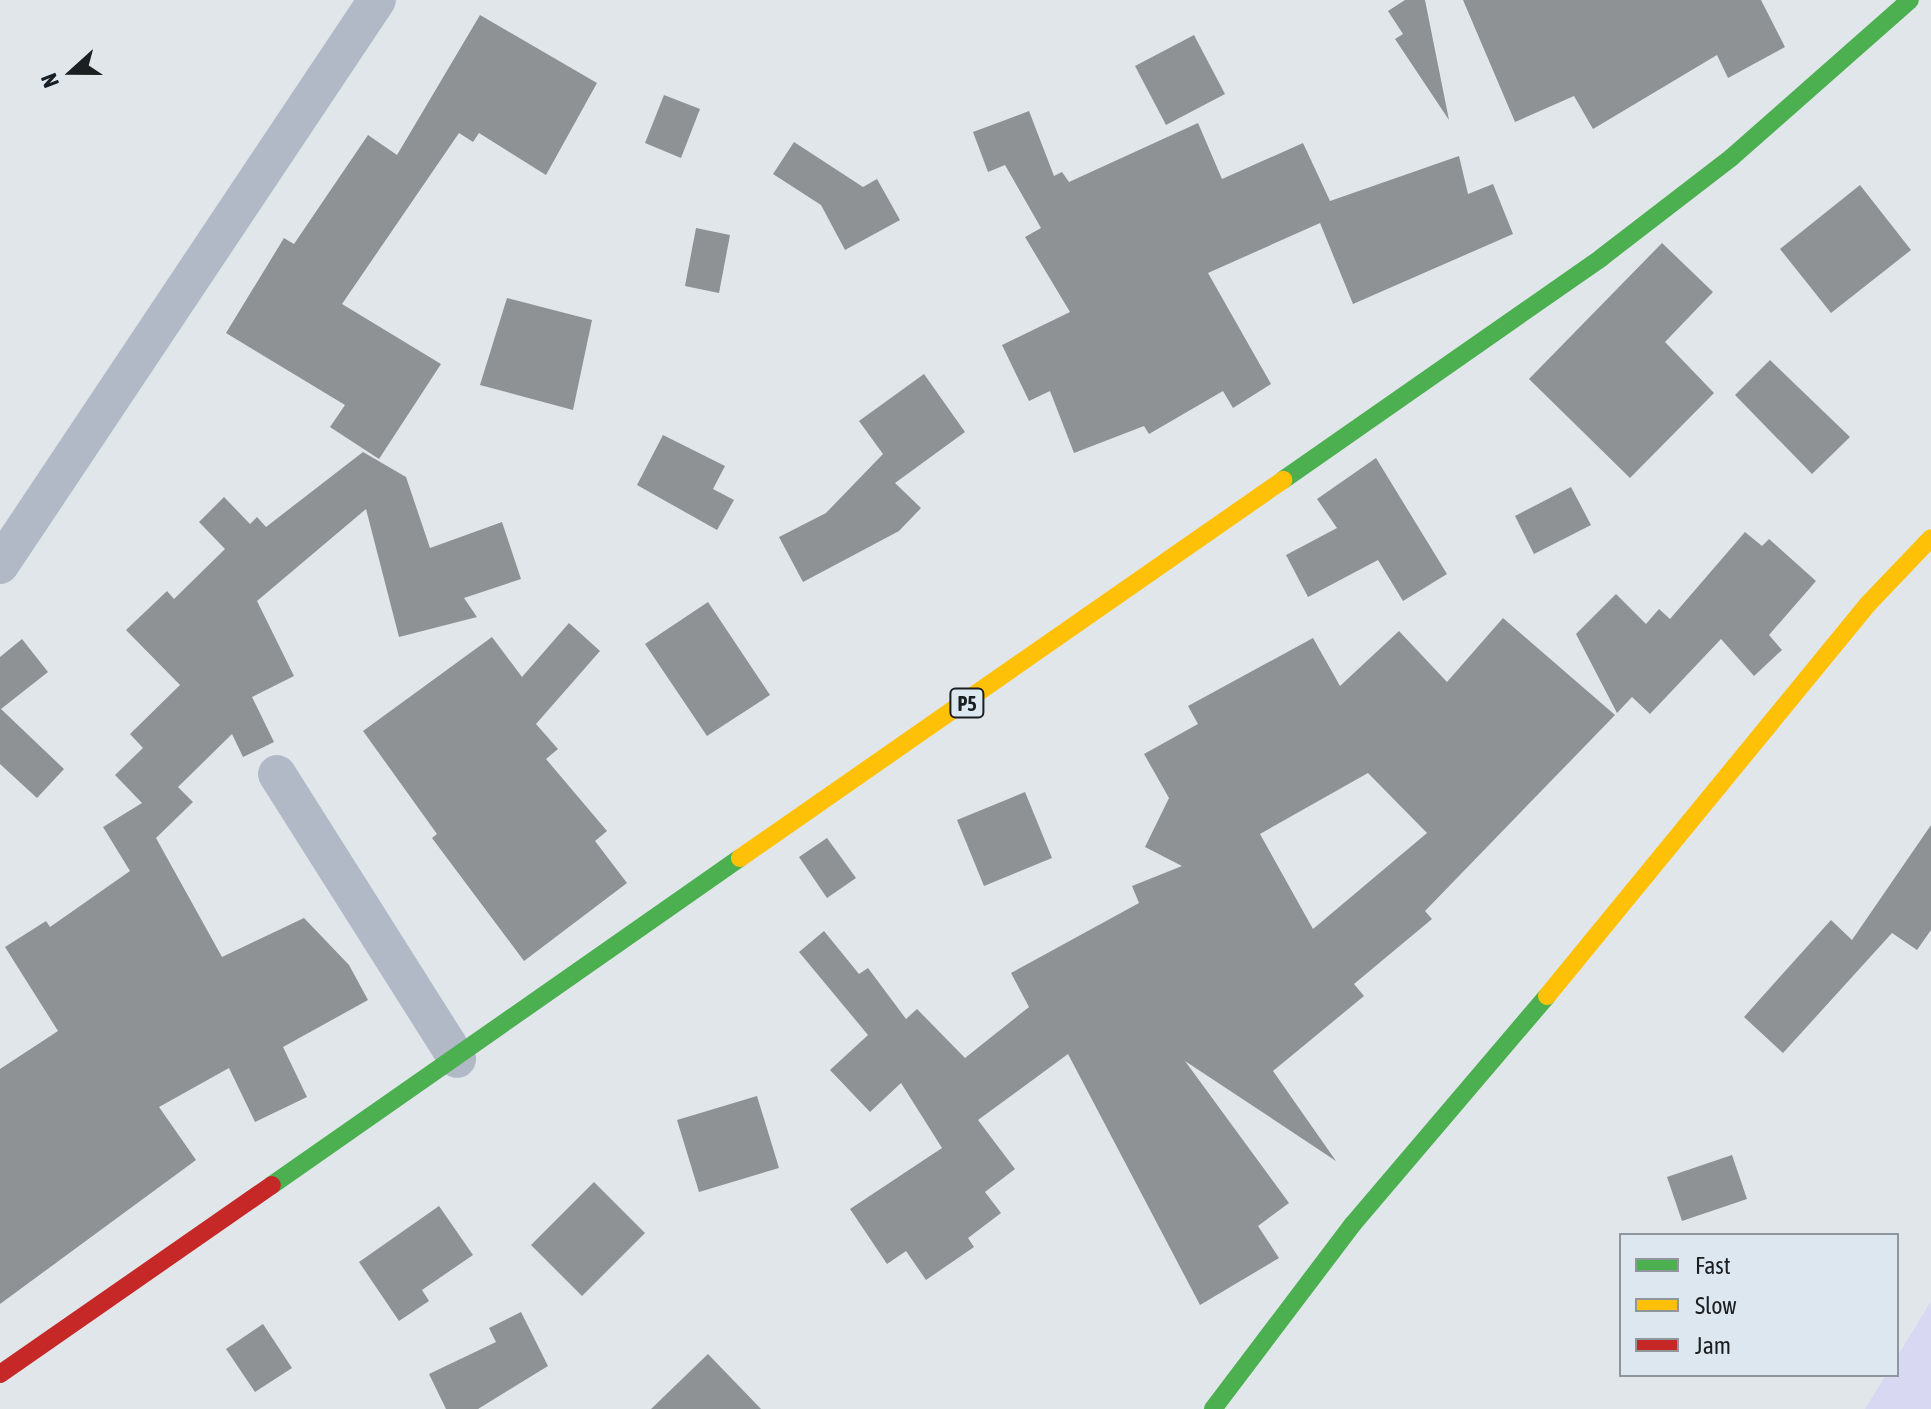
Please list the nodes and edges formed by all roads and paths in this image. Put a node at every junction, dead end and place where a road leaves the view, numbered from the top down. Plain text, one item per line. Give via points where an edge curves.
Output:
1 (377, 0) edge
2 (1910, 0) edge
3 (1931, 538) edge
4 (0, 565) edge
5 (277, 774) dead end
6 (457, 1059) junction
7 (0, 1374) edge
8 (1213, 1409) edge

1 - 4 street
2 - 6 main road, P5 via 1732,157 1601,258
3 - 8 main road via 1868,604 1633,895 1353,1224
5 - 6 street
6 - 7 main road, P5

